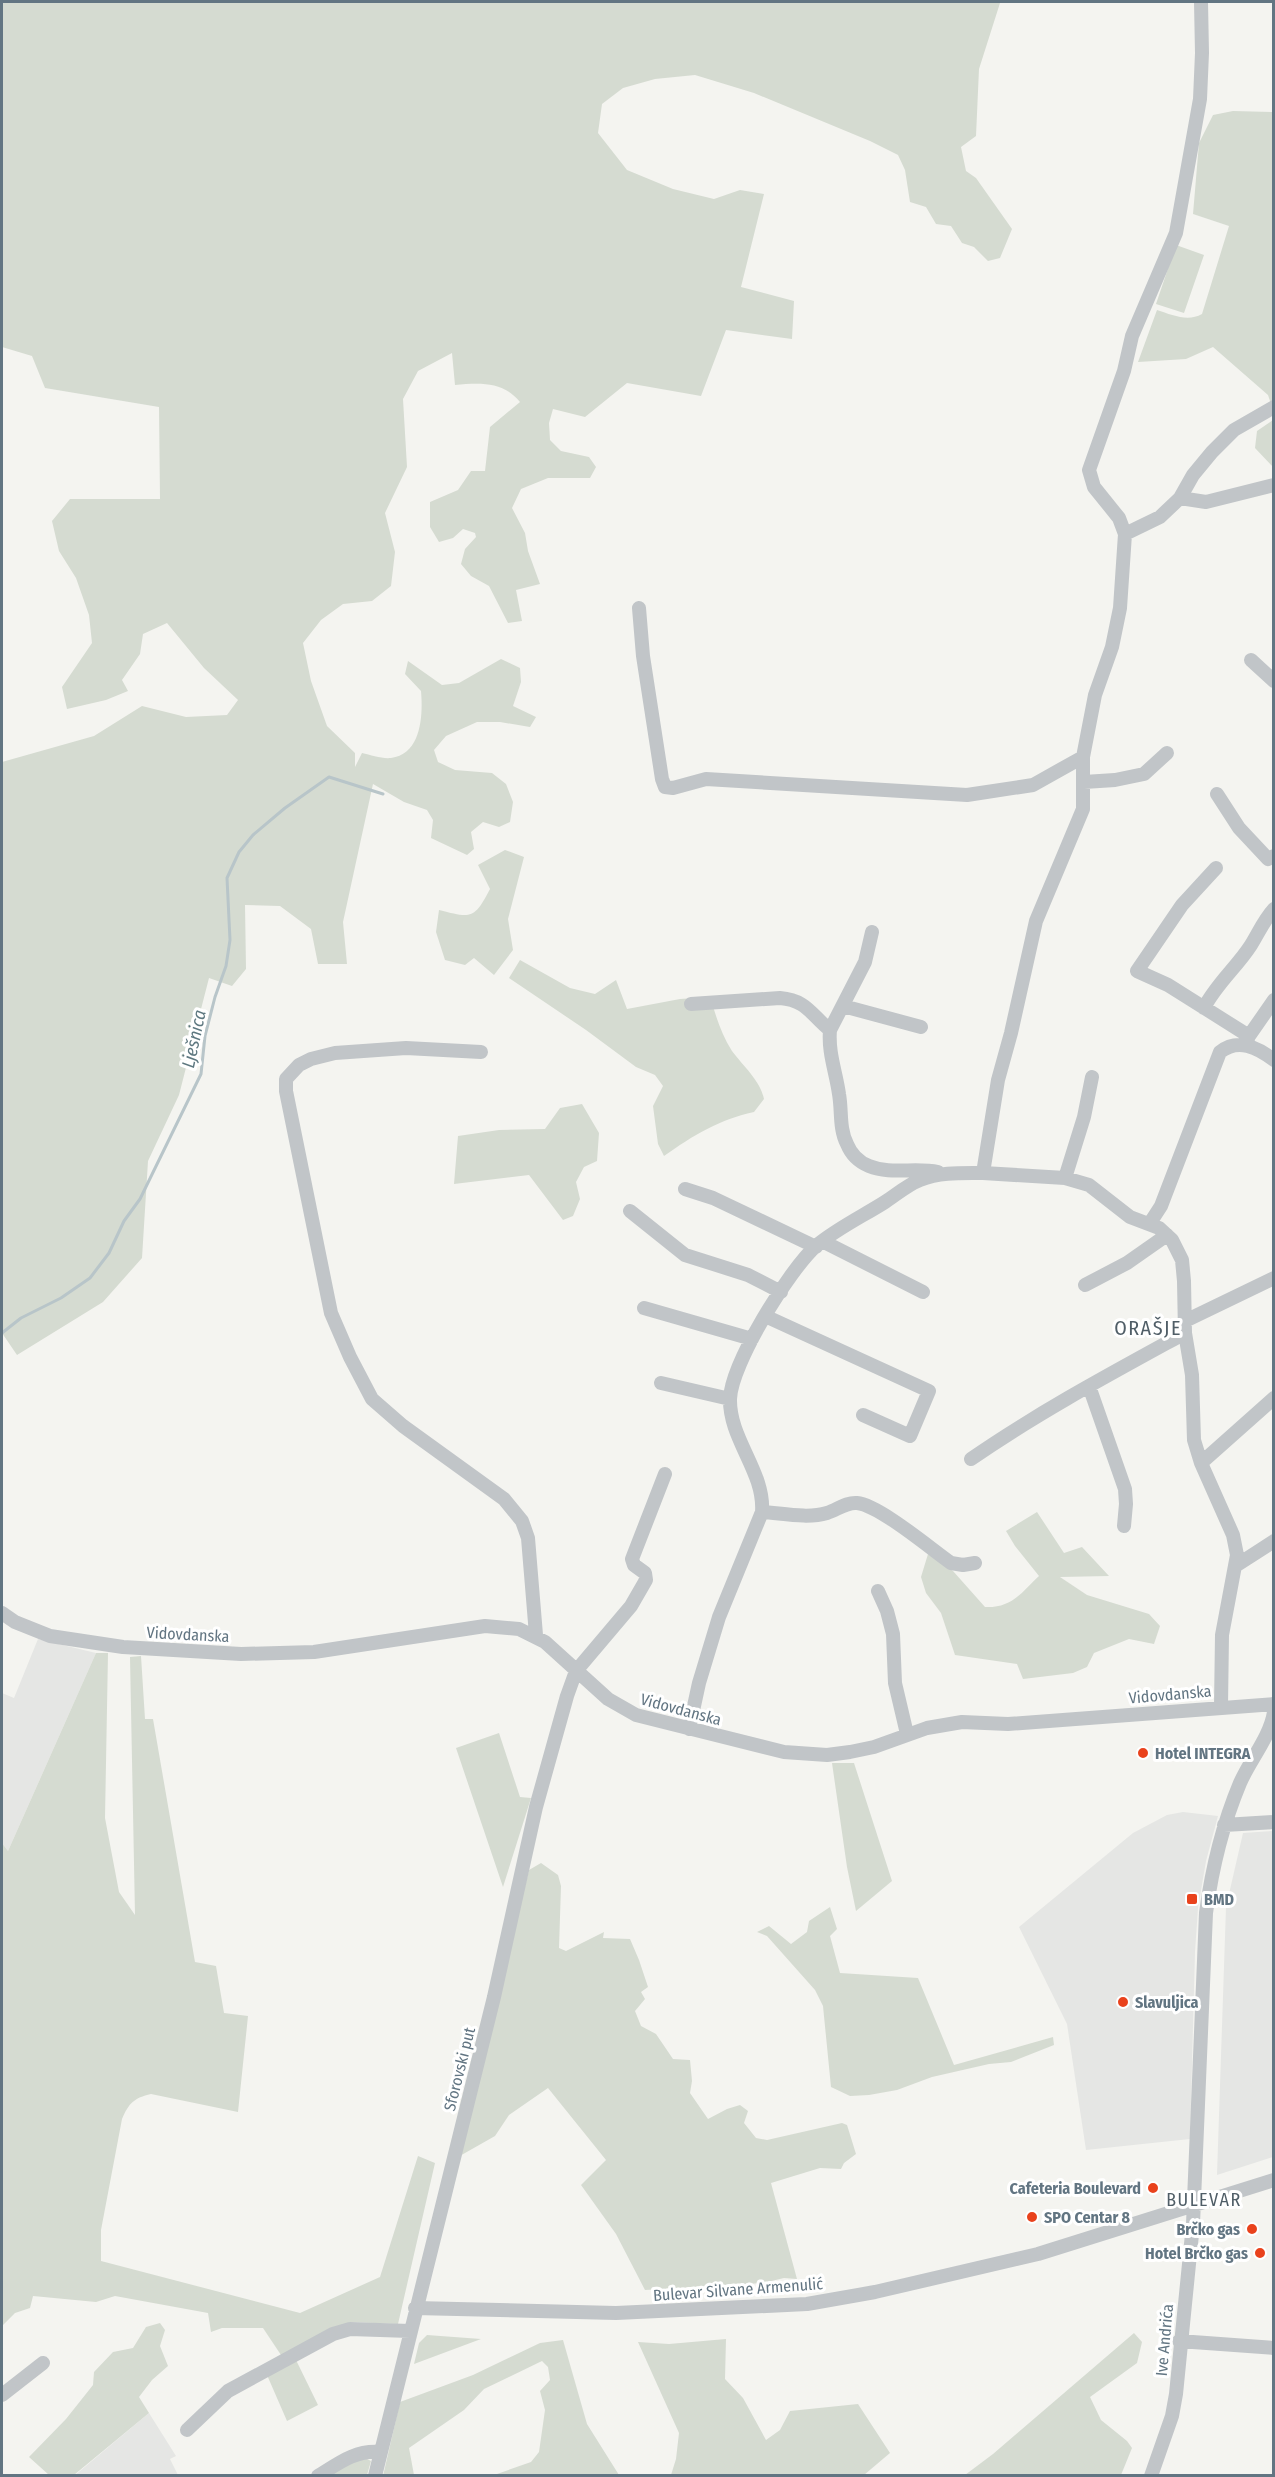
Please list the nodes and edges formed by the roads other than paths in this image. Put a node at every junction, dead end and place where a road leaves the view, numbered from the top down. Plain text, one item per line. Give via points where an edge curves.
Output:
1 (1201, 2) edge
2 (1274, 407) edge
3 (1274, 485) edge
4 (1180, 498) junction
5 (1125, 534) junction
6 (639, 608) dead end
7 (1251, 660) dead end
8 (1274, 681) edge
9 (1167, 753) dead end
10 (1083, 757) junction
11 (1084, 782) junction
12 (1217, 794) dead end
13 (1274, 856) edge
14 (1216, 868) dead end
15 (1274, 909) edge
16 (872, 932) dead end
17 (1274, 1000) edge
18 (691, 1004) dead end
19 (843, 1006) junction
20 (1203, 1008) junction
21 (921, 1028) dead end
22 (830, 1030) junction
23 (1247, 1040) junction
24 (481, 1052) dead end
25 (1271, 1054) edge
26 (1092, 1077) dead end
27 (946, 1173) junction
28 (982, 1173) junction
29 (1065, 1178) junction
30 (685, 1189) dead end
31 (630, 1211) dead end
32 (1150, 1223) junction
33 (1167, 1235) junction
34 (820, 1244) junction
35 (1274, 1278) edge
36 (1085, 1285) dead end
37 (781, 1292) junction
38 (923, 1292) dead end
39 (644, 1308) dead end
40 (765, 1316) junction
41 (1185, 1327) junction
42 (752, 1339) junction
43 (661, 1383) dead end
44 (1089, 1386) junction
45 (1274, 1398) edge
46 (730, 1399) junction
47 (863, 1415) dead end
48 (971, 1459) dead end
49 (1201, 1463) junction
50 (665, 1474) dead end
51 (762, 1512) junction
52 (1124, 1526) dead end
53 (1274, 1541) edge
54 (975, 1563) dead end
55 (1237, 1565) junction
56 (878, 1591) dead end
57 (2, 1613) edge
58 (536, 1635) junction
59 (576, 1671) junction
60 (1274, 1704) edge
61 (1221, 1706) junction
62 (1274, 1712) edge
63 (688, 1729) junction
64 (907, 1734) junction
65 (1274, 1822) edge
66 (1224, 1825) junction
67 (1274, 2180) edge
68 (1193, 2204) junction
69 (415, 2307) junction
70 (410, 2331) junction
71 (1179, 2341) junction
72 (1274, 2348) edge
73 (43, 2363) dead end
74 (2, 2395) edge
75 (187, 2430) dead end
76 (380, 2452) junction
77 (318, 2475) edge
78 (375, 2475) edge
79 (1151, 2475) edge

1 - 5 street via 1200,99 1176,232 1132,336 1089,470 1094,488 1119,519
2 - 4 street via 1234,430 1193,475
3 - 4 street via 1206,502
4 - 5 street via 1161,517
5 - 10 street via 1120,608 1112,647 1095,695
6 - 10 street via 665,787 706,779 967,795 1033,785
7 - 8 street
9 - 11 street via 1144,774
10 - 11 street
11 - 28 street via 1083,809 1036,921 998,1080
12 - 13 street via 1239,828 1268,859
14 - 20 street via 1182,905 1137,971
15 - 20 street
16 - 19 street via 865,962
17 - 23 street
18 - 22 street via 794,999
19 - 21 street
19 - 22 street
20 - 23 street
22 - 27 street via 828,1045 840,1095 845,1142 854,1156 885,1171 916,1169
23 - 25 street
23 - 32 street via 1220,1052 1161,1206
24 - 58 street via 406,1048 335,1053 299,1065 286,1079 286,1091 331,1313 350,1357 372,1399 504,1499 522,1521 528,1538
26 - 29 street
27 - 28 street
27 - 34 street via 919,1180
28 - 29 street
29 - 32 street via 1089,1185 1130,1217
30 - 34 street
31 - 37 street via 685,1255 748,1275
32 - 33 street
33 - 36 street via 1127,1263
33 - 41 street via 1182,1260
34 - 37 street
34 - 38 street
35 - 41 street
37 - 40 street
39 - 42 street
40 - 42 street
40 - 47 street via 929,1391 910,1436
41 - 44 street
41 - 49 street via 1191,1363 1194,1440
42 - 46 street
43 - 46 street
44 - 48 street
44 - 52 street via 1125,1489
45 - 49 street
46 - 51 street via 735,1430 756,1481
49 - 55 street via 1233,1535
50 - 59 street via 632,1558 646,1580 631,1606
51 - 54 street via 826,1514 856,1503 882,1515 951,1563
51 - 63 street via 719,1617
53 - 55 street
55 - 61 street via 1222,1628
56 - 64 street via 893,1634 895,1683
57 - 58 street, Vidovdanska via 50,1636 123,1647 241,1654 314,1652 485,1626
58 - 59 street, Vidovdanska
59 - 63 street, Vidovdanska via 619,1707
59 - 69 street, Sforovski put via 536,1807 494,1997
60 - 61 street, Vidovdanska
61 - 64 street, Vidovdanska via 1008,1724 955,1723
62 - 66 street, Ive Andrića
63 - 64 street, Vidovdanska via 806,1754 850,1752
65 - 66 street
66 - 68 street, Ive Andrića via 1206,1913
67 - 68 street, Bulevar Silvane Armenulić
68 - 69 street, Bulevar Silvane Armenulić via 1038,2254 807,2304 616,2313
68 - 71 street, Ive Andrića
69 - 70 street, Sforovski put
70 - 75 street via 350,2329 333,2334 228,2391
70 - 76 street, Sforovski put
71 - 72 street
71 - 79 street, Ive Andrića via 1172,2416
73 - 74 street
76 - 77 street via 360,2453
76 - 78 street, Sforovski put

